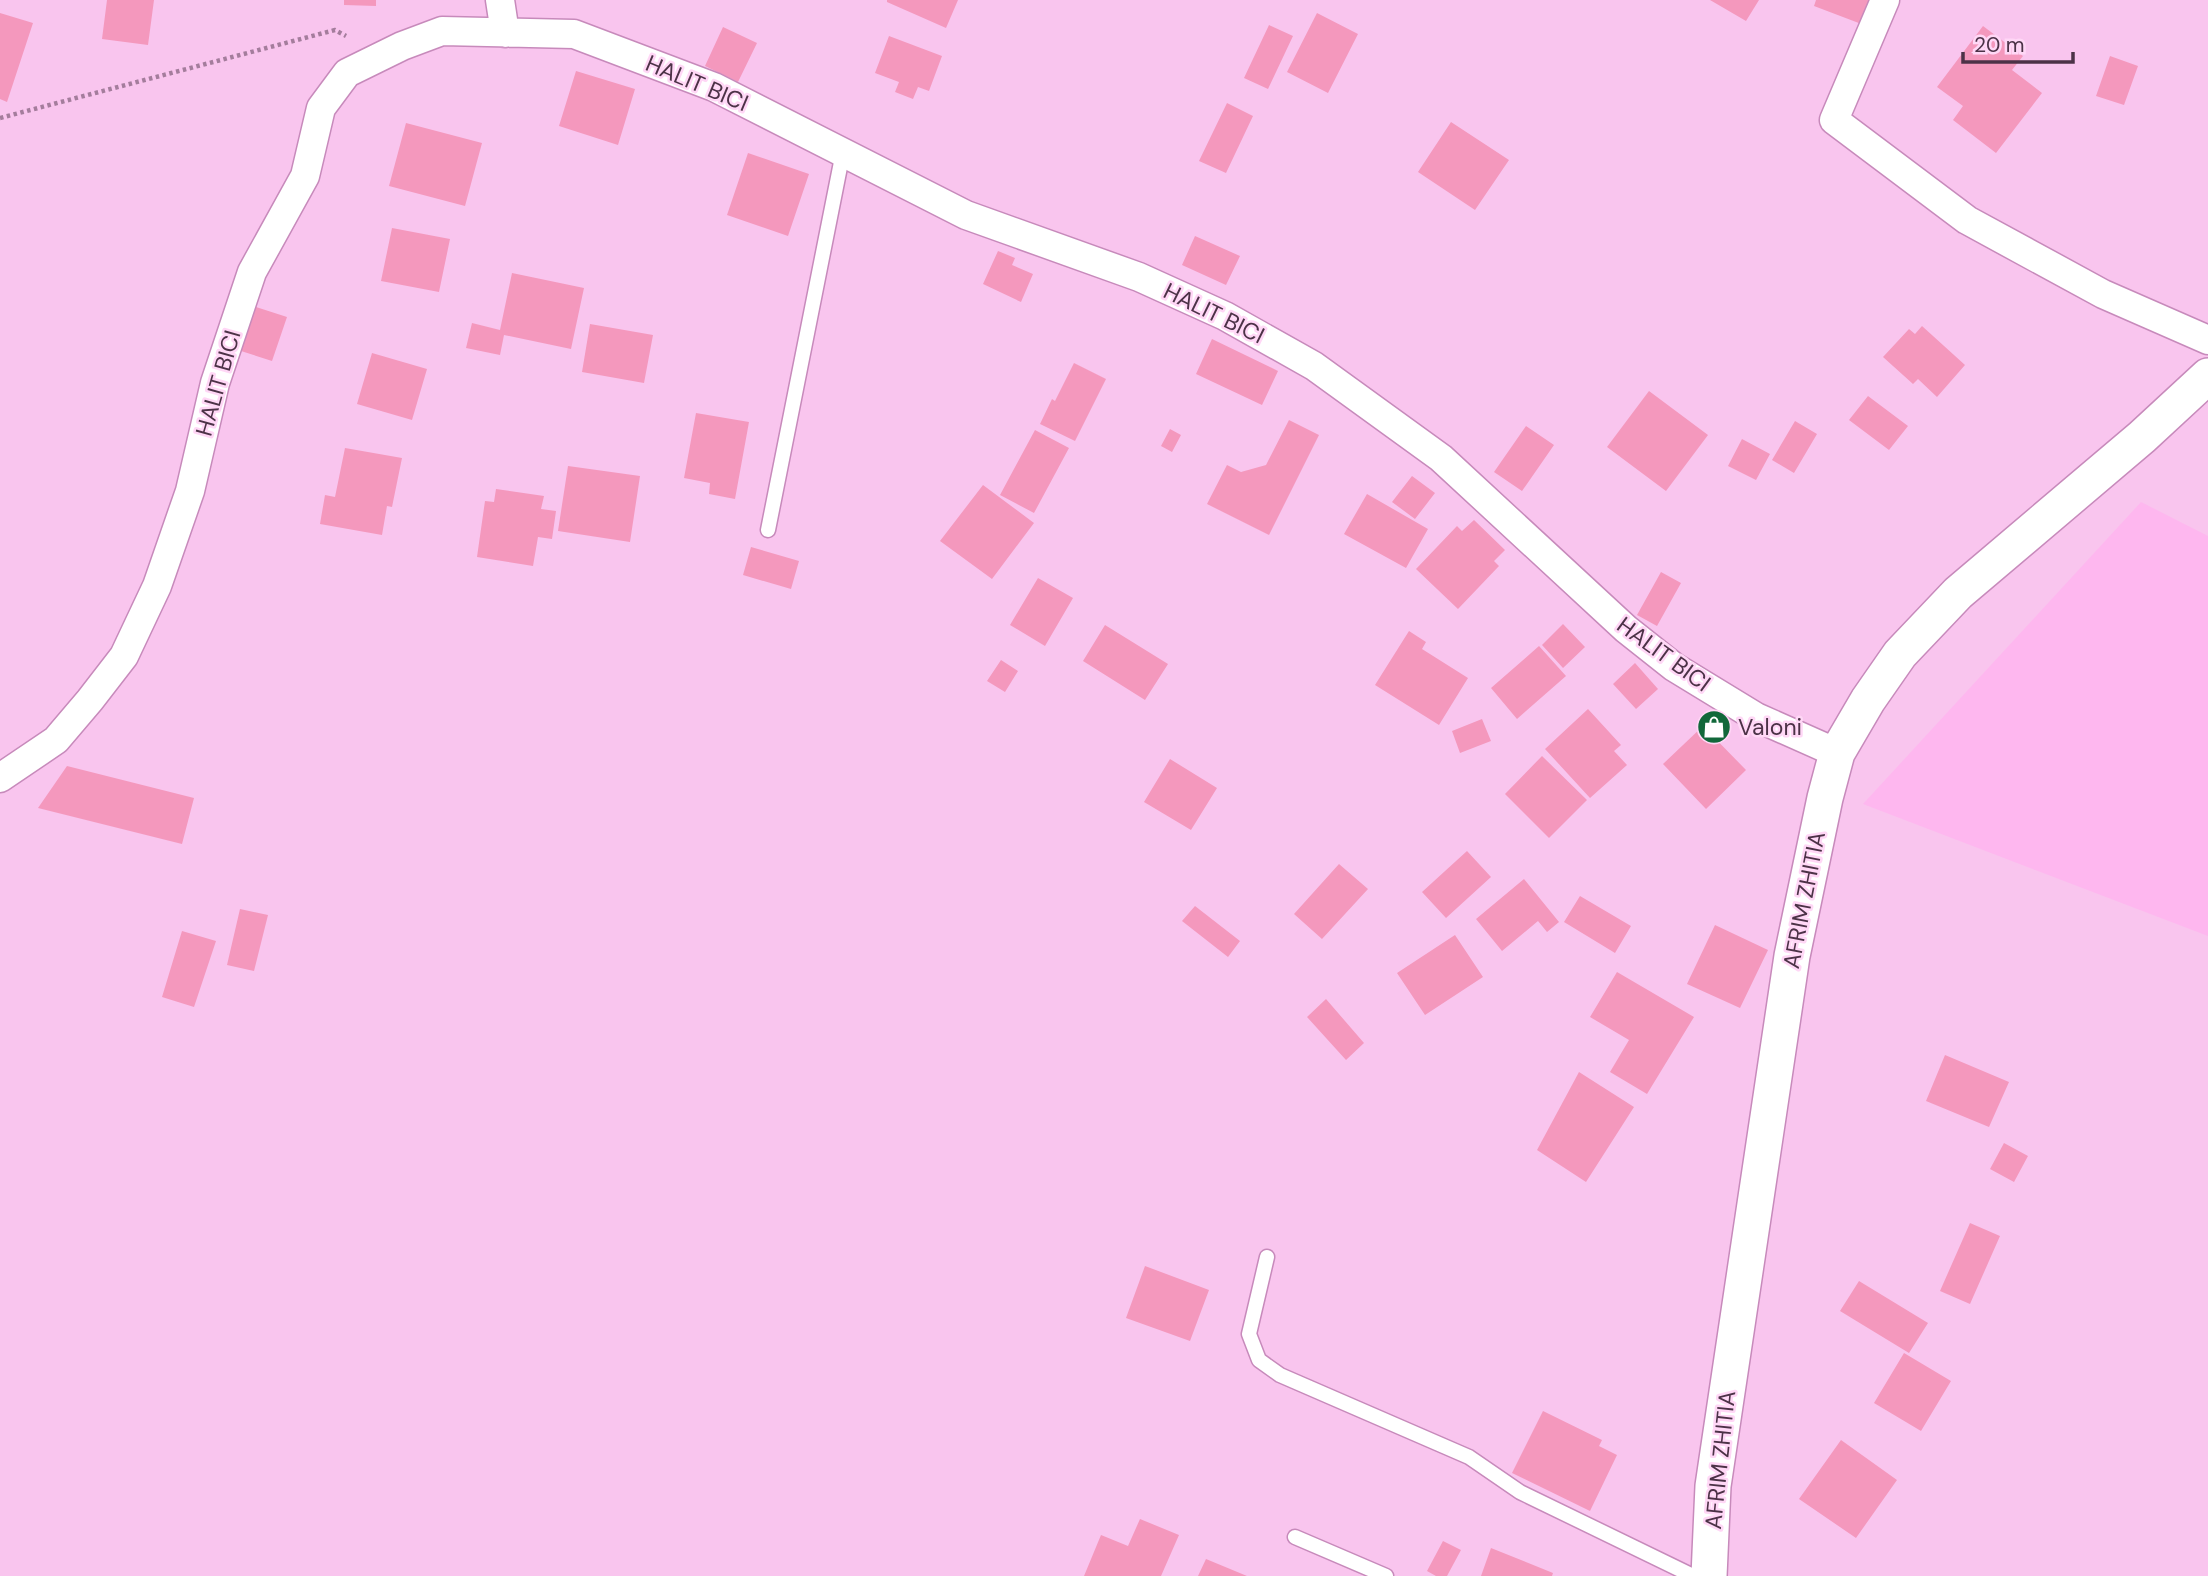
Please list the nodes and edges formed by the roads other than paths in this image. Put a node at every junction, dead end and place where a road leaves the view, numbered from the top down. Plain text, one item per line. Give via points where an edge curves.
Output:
1 (500, 0) edge
2 (1885, 0) edge
3 (505, 33) junction
4 (843, 152) junction
5 (2208, 340) edge
6 (2208, 376) edge
7 (768, 530) dead end
8 (1837, 753) junction
9 (0, 778) edge
10 (1267, 1257) dead end
11 (1295, 1537) dead end
12 (1386, 1576) edge
13 (1693, 1576) edge
14 (1709, 1576) edge

1 - 3 street
2 - 5 street via 1834,120 1967,220 2103,294
3 - 4 street, HALIT BICI via 574,34 714,87
3 - 9 street, HALIT BICI via 442,31 347,73 321,108 305,176 252,272 215,383 190,491 157,586 124,656 56,740
4 - 7 lane
4 - 8 street, HALIT BICI via 966,215 1188,299 1314,366 1441,458 1626,629 1674,667 1756,717
6 - 8 street, AFRIM ZHITIA via 1958,593 1900,654
8 - 14 street, AFRIM ZHITIA via 1792,956 1713,1486
10 - 13 lane via 1249,1334 1259,1360 1280,1375 1469,1457 1520,1492
11 - 12 lane

